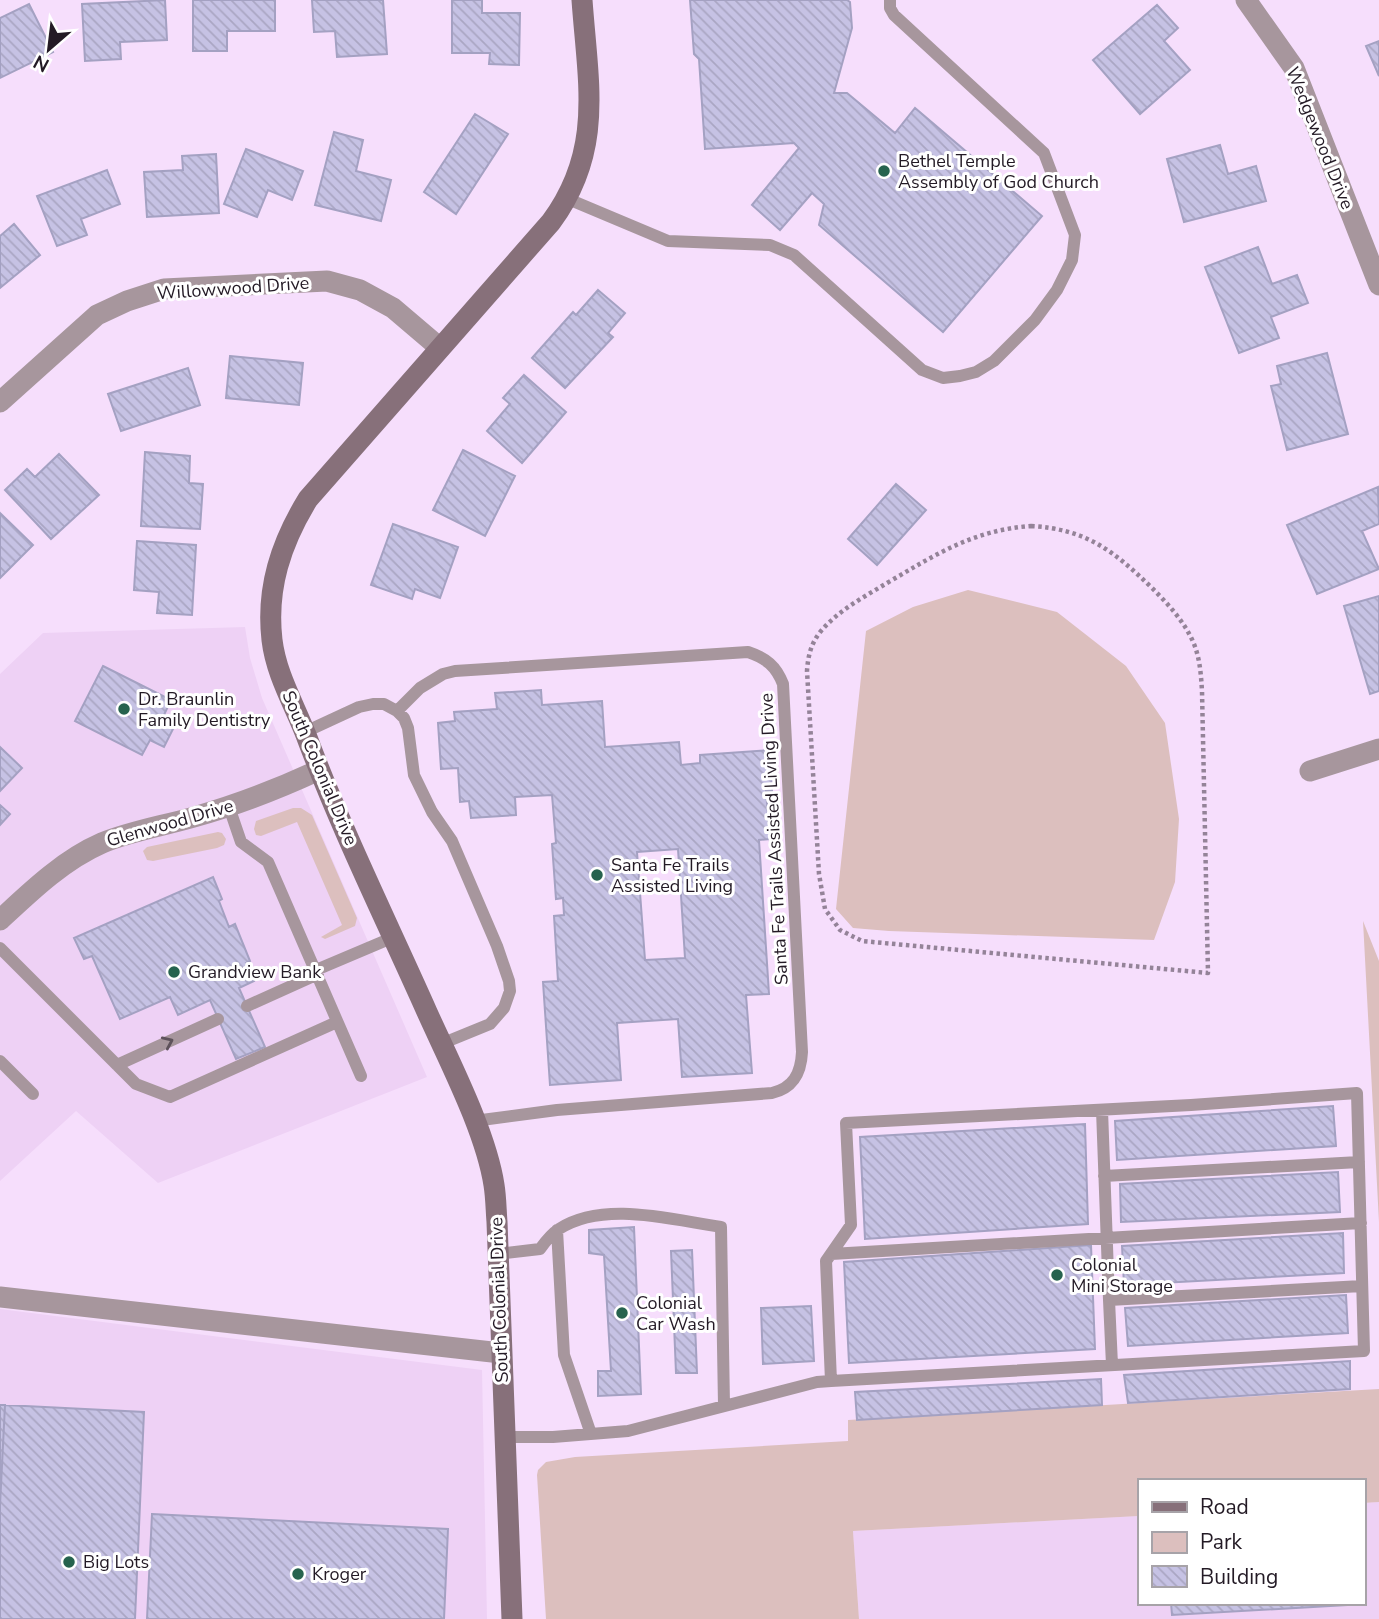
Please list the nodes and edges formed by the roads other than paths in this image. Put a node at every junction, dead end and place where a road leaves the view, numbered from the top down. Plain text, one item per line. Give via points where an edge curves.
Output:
1 (582, 0) edge
2 (890, 0) edge
3 (1246, 0) edge
4 (568, 199) junction
5 (1379, 285) edge
6 (440, 348) junction
7 (0, 402) edge
8 (397, 711) junction
9 (305, 732) junction
10 (1379, 749) edge
11 (319, 770) junction
12 (1310, 771) dead end
13 (229, 807) junction
14 (0, 920) edge
15 (394, 937) junction
16 (0, 948) edge
17 (317, 972) junction
18 (247, 1006) dead end
19 (219, 1020) dead end
20 (337, 1022) junction
21 (441, 1044) junction
22 (0, 1060) edge
23 (117, 1065) junction
24 (361, 1076) dead end
25 (33, 1094) dead end
26 (1102, 1110) junction
27 (474, 1121) junction
28 (1359, 1162) junction
29 (1104, 1176) junction
30 (1361, 1223) junction
31 (556, 1230) junction
32 (1107, 1238) junction
33 (498, 1254) junction
34 (831, 1254) junction
35 (1362, 1286) junction
36 (0, 1297) edge
37 (1109, 1300) junction
38 (501, 1353) junction
39 (1112, 1365) junction
40 (831, 1381) junction
41 (724, 1405) junction
42 (591, 1434) junction
43 (505, 1437) junction
44 (512, 1619) edge

1 - 4 street, South Colonial Drive via 589,126 583,162
2 - 4 lane via 894,15 1044,153 1075,235 1072,260 1057,290 1035,320 976,372 943,378 922,370 794,255 769,245 668,241
3 - 5 street, Wedgewood Drive via 1294,68
4 - 6 street, South Colonial Drive
6 - 7 street, Willowwood Drive via 393,308 360,290 327,281 164,289 97,316
6 - 9 street, South Colonial Drive via 307,499 279,558 273,583 272,642
8 - 9 lane via 384,704 366,706
8 - 21 lane via 408,728 414,775 452,841 509,981 504,1008 490,1024
8 - 27 lane, Santa Fe Trails Assisted Living Drive via 420,688 443,674 490,668 735,651 766,659 778,670 783,684 802,1052 791,1085 772,1093
9 - 11 street, South Colonial Drive
10 - 12 street
11 - 13 street, Glenwood Drive
11 - 15 street, South Colonial Drive
13 - 14 street, Glenwood Drive via 100,844 65,864
13 - 17 lane via 241,842 268,862
15 - 17 lane
15 - 21 street, South Colonial Drive
16 - 23 lane
17 - 18 lane
17 - 20 lane
23 -> 19 lane
20 - 23 lane via 170,1097 136,1084
20 - 24 lane
21 - 27 street, South Colonial Drive
22 - 25 lane
26 - 28 lane via 1357,1093
26 - 29 lane
26 - 34 lane via 846,1123 851,1225
27 - 33 street, South Colonial Drive via 494,1185
28 - 29 lane
28 - 30 lane
29 - 32 lane
30 - 32 lane
30 - 35 lane
31 - 33 lane via 540,1249
31 - 41 lane via 580,1219 626,1213 721,1227
31 - 42 lane via 564,1355
32 - 34 lane
32 - 37 lane
33 - 38 street, South Colonial Drive
34 - 40 lane via 826,1261
35 - 37 lane
35 - 39 lane via 1364,1351
36 - 38 street
37 - 39 lane
38 - 43 street, South Colonial Drive
39 - 40 lane
40 - 41 lane
41 - 42 lane via 628,1431
42 - 43 lane
43 - 44 street, South Colonial Drive

